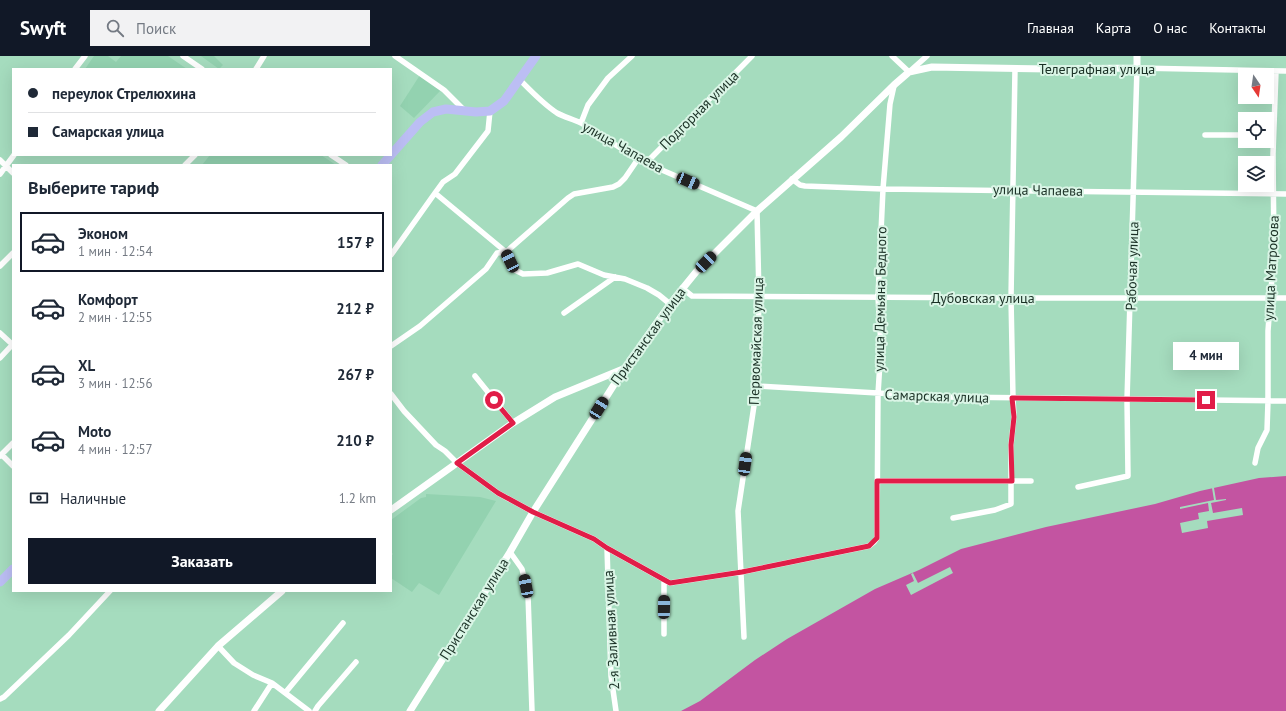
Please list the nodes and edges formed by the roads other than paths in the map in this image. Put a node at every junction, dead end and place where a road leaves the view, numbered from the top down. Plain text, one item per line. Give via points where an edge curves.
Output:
1 (85, 56) edge
2 (183, 56) edge
3 (264, 56) edge
4 (395, 56) edge
5 (536, 56) edge
6 (632, 56) edge
7 (752, 56) edge
8 (892, 56) edge
9 (927, 56) edge
10 (1138, 56) edge
11 (76, 68) edge
12 (201, 68) edge
13 (257, 68) edge
14 (1137, 68) junction
15 (1015, 69) junction
16 (1276, 71) junction
17 (1286, 71) edge
18 (909, 72) junction
19 (519, 79) junction
20 (894, 85) junction
21 (464, 110) junction
22 (490, 111) junction
23 (1272, 112) edge
24 (580, 123) junction
25 (1205, 135) dead end
26 (1238, 135) edge
27 (1271, 148) edge
28 (392, 154) edge
29 (13, 156) edge
30 (193, 156) edge
31 (332, 156) edge
32 (390, 156) edge
33 (638, 159) junction
34 (0, 160) edge
35 (646, 163) junction
36 (186, 164) edge
37 (344, 164) edge
38 (383, 164) edge
39 (6, 166) junction
40 (12, 172) edge
41 (0, 174) edge
42 (792, 179) junction
43 (883, 189) junction
44 (1013, 190) junction
45 (1134, 192) junction
46 (435, 193) junction
47 (1273, 194) junction
48 (1286, 194) edge
49 (757, 211) junction
50 (506, 252) junction
51 (12, 254) edge
52 (392, 254) edge
53 (0, 266) edge
54 (616, 277) junction
55 (682, 288) junction
56 (759, 296) junction
57 (878, 297) junction
58 (1011, 298) junction
59 (1131, 298) junction
60 (1270, 298) junction
61 (1286, 298) edge
62 (670, 304) junction
63 (564, 313) dead end
64 (0, 333) edge
65 (12, 344) edge
66 (392, 345) edge
67 (12, 346) edge
68 (0, 358) edge
69 (624, 369) junction
70 (475, 376) dead end
71 (757, 386) junction
72 (878, 394) junction
73 (392, 395) edge
74 (1012, 398) junction
75 (1127, 400) junction
76 (1286, 400) edge
77 (1268, 401) junction
78 (513, 423) junction
79 (12, 444) edge
80 (1, 455) edge
81 (457, 463) junction
82 (1255, 463) dead end
83 (12, 465) edge
84 (877, 481) junction
85 (1012, 481) junction
86 (1031, 482) dead end
87 (1078, 486) dead end
88 (392, 509) edge
89 (533, 512) junction
90 (953, 518) dead end
91 (607, 548) junction
92 (510, 552) junction
93 (12, 570) edge
94 (742, 572) junction
95 (664, 580) junction
96 (0, 582) edge
97 (109, 592) edge
98 (281, 592) edge
99 (343, 623) dead end
100 (664, 634) dead end
101 (744, 637) dead end
102 (218, 646) junction
103 (356, 662) dead end
104 (272, 683) junction
105 (285, 693) junction
106 (0, 699) edge
107 (159, 711) edge
108 (254, 711) edge
109 (309, 711) edge
110 (315, 711) edge
111 (410, 711) edge
112 (532, 711) edge
113 (616, 711) edge

1 - 11 street
2 - 12 street
3 - 13 street
4 - 21 street via 444,90
5 - 19 main road
6 - 24 street via 608,78 588,105
7 - 35 street, Подгорная улица
8 - 18 street
9 - 18 street, Пристанская улица
10 - 14 street, Рабочая улица
14 - 15 street, Телеграфная улица
14 - 16 street, Телеграфная улица
14 - 45 street, Рабочая улица
15 - 18 street, Телеграфная улица via 932,67
15 - 44 street
16 - 17 street, Телеграфная улица
16 - 23 street, улица Матросова
18 - 20 street, Пристанская улица
19 - 22 main road via 504,101
19 - 24 street, улица Чапаева via 548,107
20 - 42 street, Пристанская улица via 841,137
20 - 43 street, улица Демьяна Бедного
21 - 22 main road
21 - 28 main road via 446,109 433,112 420,122
22 - 46 street via 488,131 455,174 443,182
24 - 33 street, улица Чапаева
25 - 26 street
27 - 47 street, улица Матросова
29 - 39 street
30 - 36 street
31 - 37 street
32 - 38 main road
33 - 35 street, улица Чапаева
33 - 50 street via 618,184 574,194
34 - 39 street
35 - 49 street, улица Чапаева
39 - 40 street
39 - 41 street
42 - 43 street, улица Чапаева via 805,186
42 - 49 street, Пристанская улица
43 - 44 street, улица Чапаева
43 - 57 street, улица Демьяна Бедного
44 - 45 street, улица Чапаева
44 - 58 street
45 - 47 street, улица Чапаева
45 - 59 street, Рабочая улица
46 - 50 street
46 - 52 street
47 - 48 street, улица Чапаева
47 - 60 street, улица Матросова via 1274,250
49 - 55 street, Пристанская улица
49 - 56 street, Первомайская улица
50 - 54 street via 515,270 523,274 547,273 578,264
50 - 66 street via 497,253 486,268 420,326
51 - 53 street
54 - 62 street via 647,288
54 - 63 street
55 - 56 street, Дубовская улица via 692,296
55 - 62 street, Пристанская улица
56 - 57 street, Дубовская улица
56 - 71 street, Первомайская улица
57 - 58 street, Дубовская улица
57 - 72 street, улица Демьяна Бедного via 881,346
58 - 59 street, Дубовская улица
58 - 74 street
59 - 60 street, Дубовская улица
59 - 75 street, Рабочая улица
60 - 61 street, Дубовская улица
60 - 77 street, улица Матросова
62 - 69 street, Пристанская улица
64 - 65 street
67 - 68 street
69 - 78 street via 555,397
69 - 89 street, Пристанская улица
70 - 78 street
71 - 72 street, Самарская улица
71 - 94 street, Первомайская улица via 738,511
72 - 74 street, Самарская улица
72 - 84 street, улица Демьяна Бедного
73 - 81 street via 436,445
74 - 75 street, Самарская улица
74 - 85 street
75 - 77 street, Самарская улица
75 - 87 street, Рабочая улица via 1128,476
76 - 77 street, Самарская улица
77 - 82 street, улица Матросова via 1266,430
78 - 81 street
79 - 80 street
80 - 83 street
81 - 88 street
81 - 89 street via 498,493
84 - 85 street
84 - 94 street, улица Демьяна Бедного via 877,538 869,546
85 - 86 street
85 - 90 street via 1011,504 995,510
89 - 91 street via 594,539
89 - 92 street, Пристанская улица
91 - 95 street
91 - 113 street, 2-я Заливная улица via 611,676
92 - 111 street, Пристанская улица
92 - 112 street via 522,569 528,595
93 - 96 main road
94 - 95 street via 670,583
94 - 101 street, Первомайская улица
95 - 100 street
97 - 106 street via 69,635
98 - 102 street
99 - 105 street
102 - 104 street via 234,663
102 - 107 street
103 - 110 street
104 - 105 street
104 - 108 street
105 - 109 street

